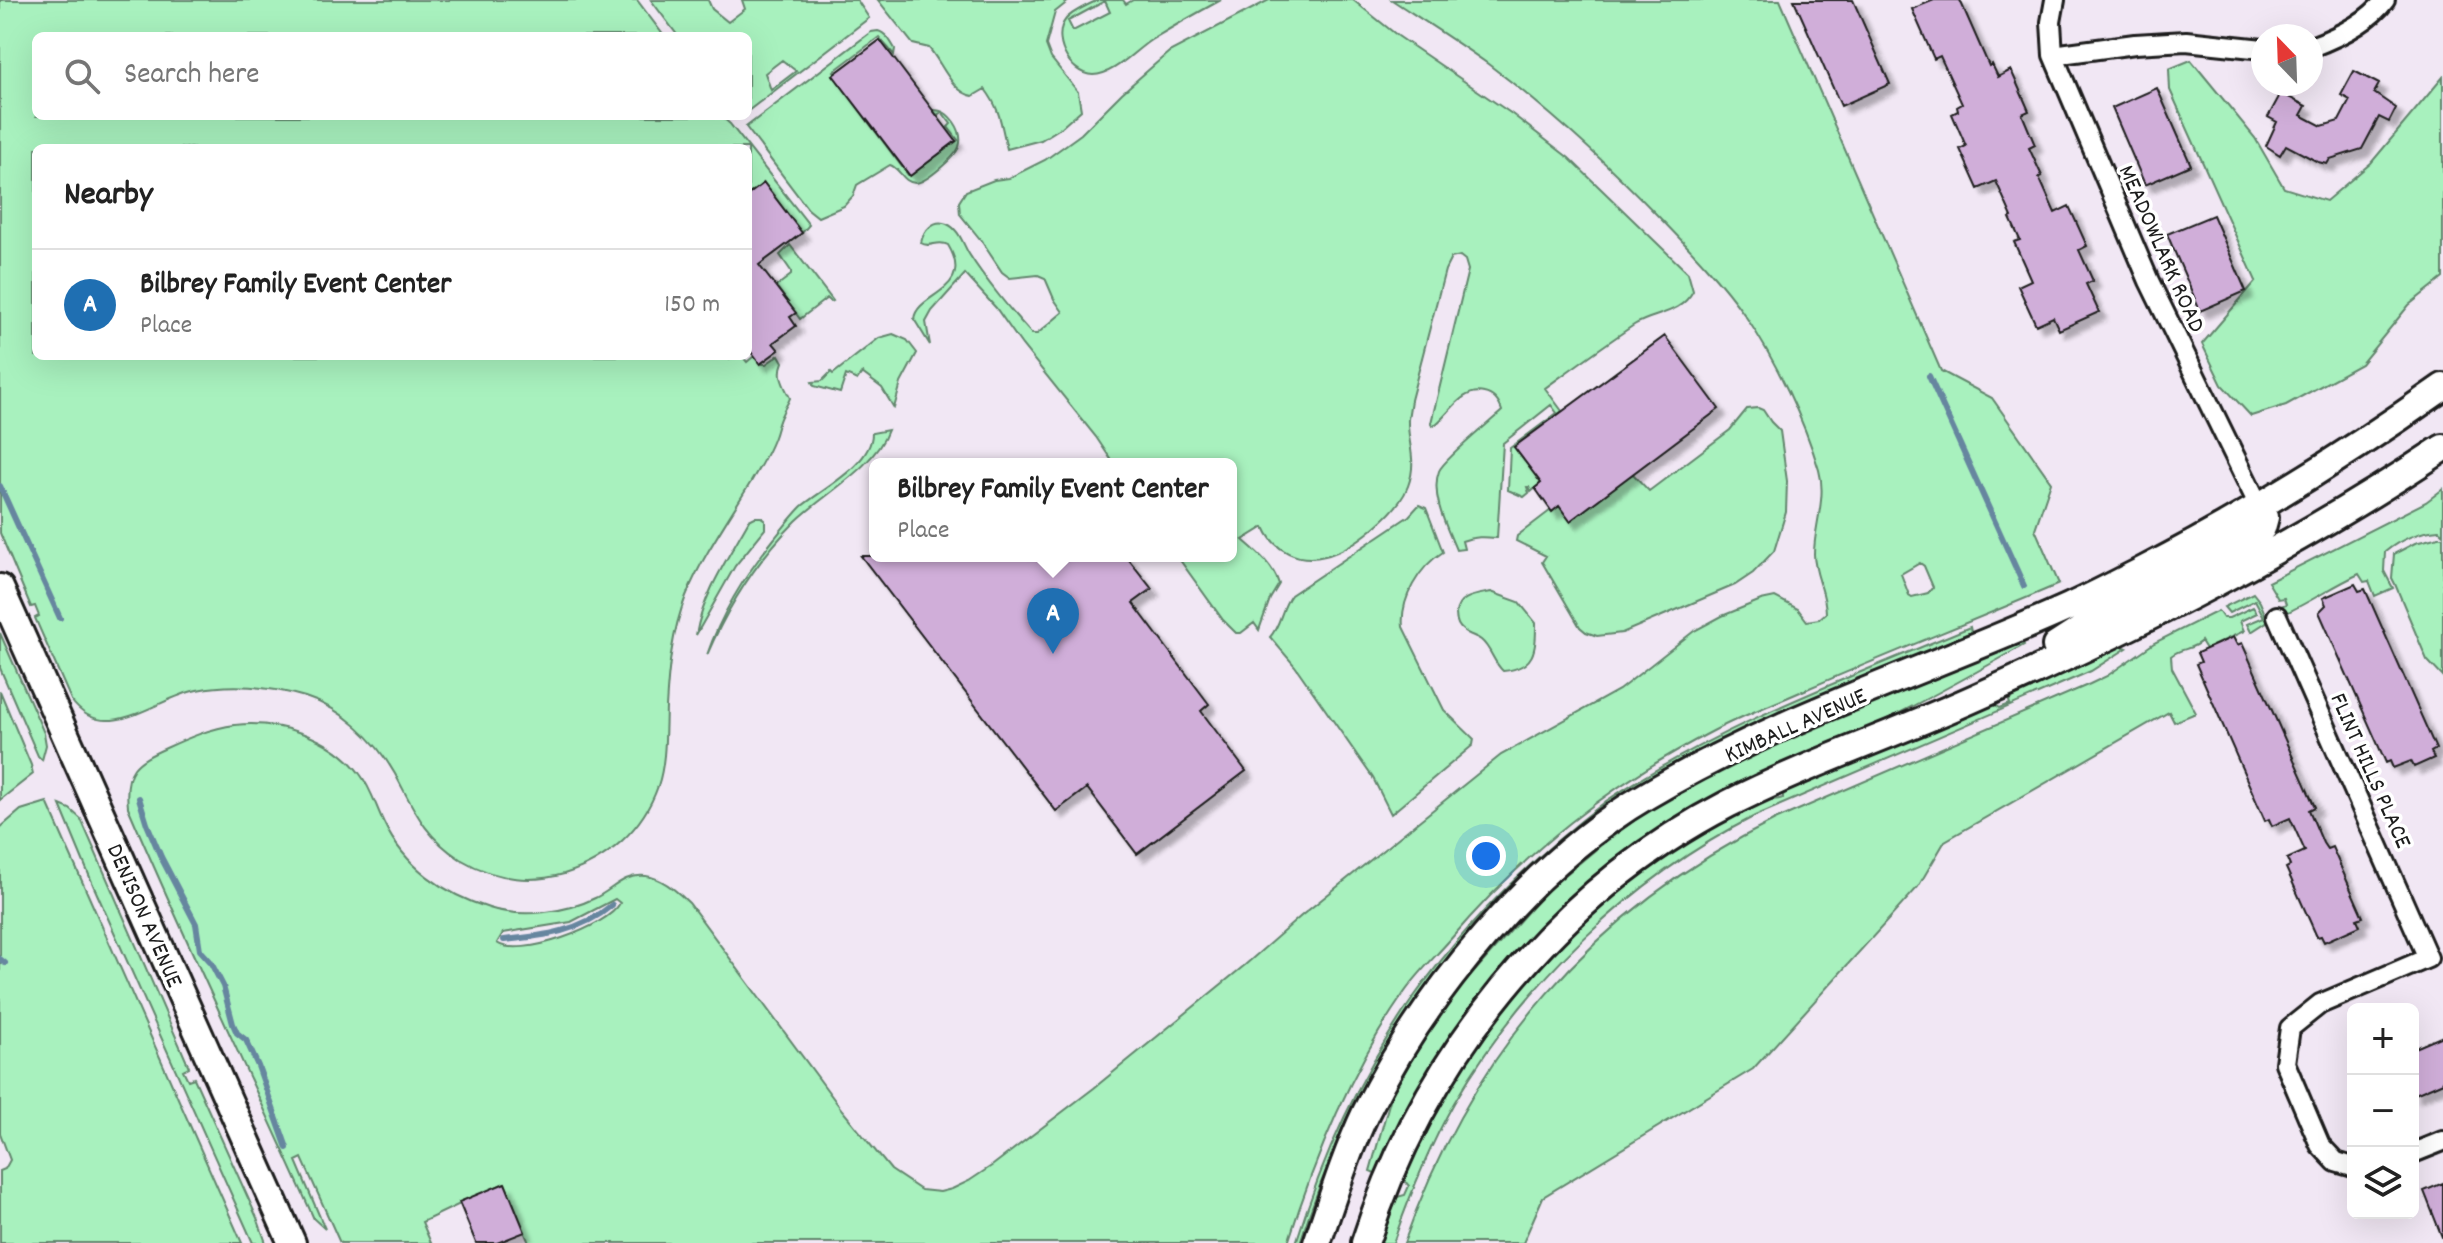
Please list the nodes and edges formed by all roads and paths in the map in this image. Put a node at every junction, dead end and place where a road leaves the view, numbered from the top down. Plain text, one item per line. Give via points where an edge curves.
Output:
1 (2055, 0) edge
2 (2385, 0) edge
3 (2323, 43) edge
4 (2251, 47) edge
5 (2053, 55) junction
6 (2443, 387) edge
7 (2443, 448) edge
8 (2260, 508) junction
9 (0, 588) edge
10 (2277, 616) dead end
11 (1979, 697) junction
12 (2443, 1141) edge
13 (2419, 1151) edge
14 (2347, 1165) edge
15 (292, 1243) edge
16 (1317, 1243) edge
17 (1365, 1243) edge

1 - 5 street, MEADOWLARK ROAD
2 - 3 street via 2353,28
4 - 5 street via 2186,41
5 - 8 street, MEADOWLARK ROAD via 2149,281
6 - 8 main road, KIMBALL AVENUE
7 - 11 main road, KIMBALL AVENUE via 2216,582
8 - 11 main road via 2265,517 2262,528 2252,537 2107,613
8 - 16 main road, KIMBALL AVENUE via 2072,606 1718,757 1606,821 1516,903 1432,1004 1366,1113
9 - 15 main road, DENISON AVENUE
10 - 14 street, FLINT HILLS PLACE via 2428,958 2320,1004 2290,1028 2285,1063 2320,1145 2336,1162
11 - 17 main road, KIMBALL AVENUE via 1728,804 1655,848 1572,914 1495,999 1435,1084 1387,1182
12 - 13 street

